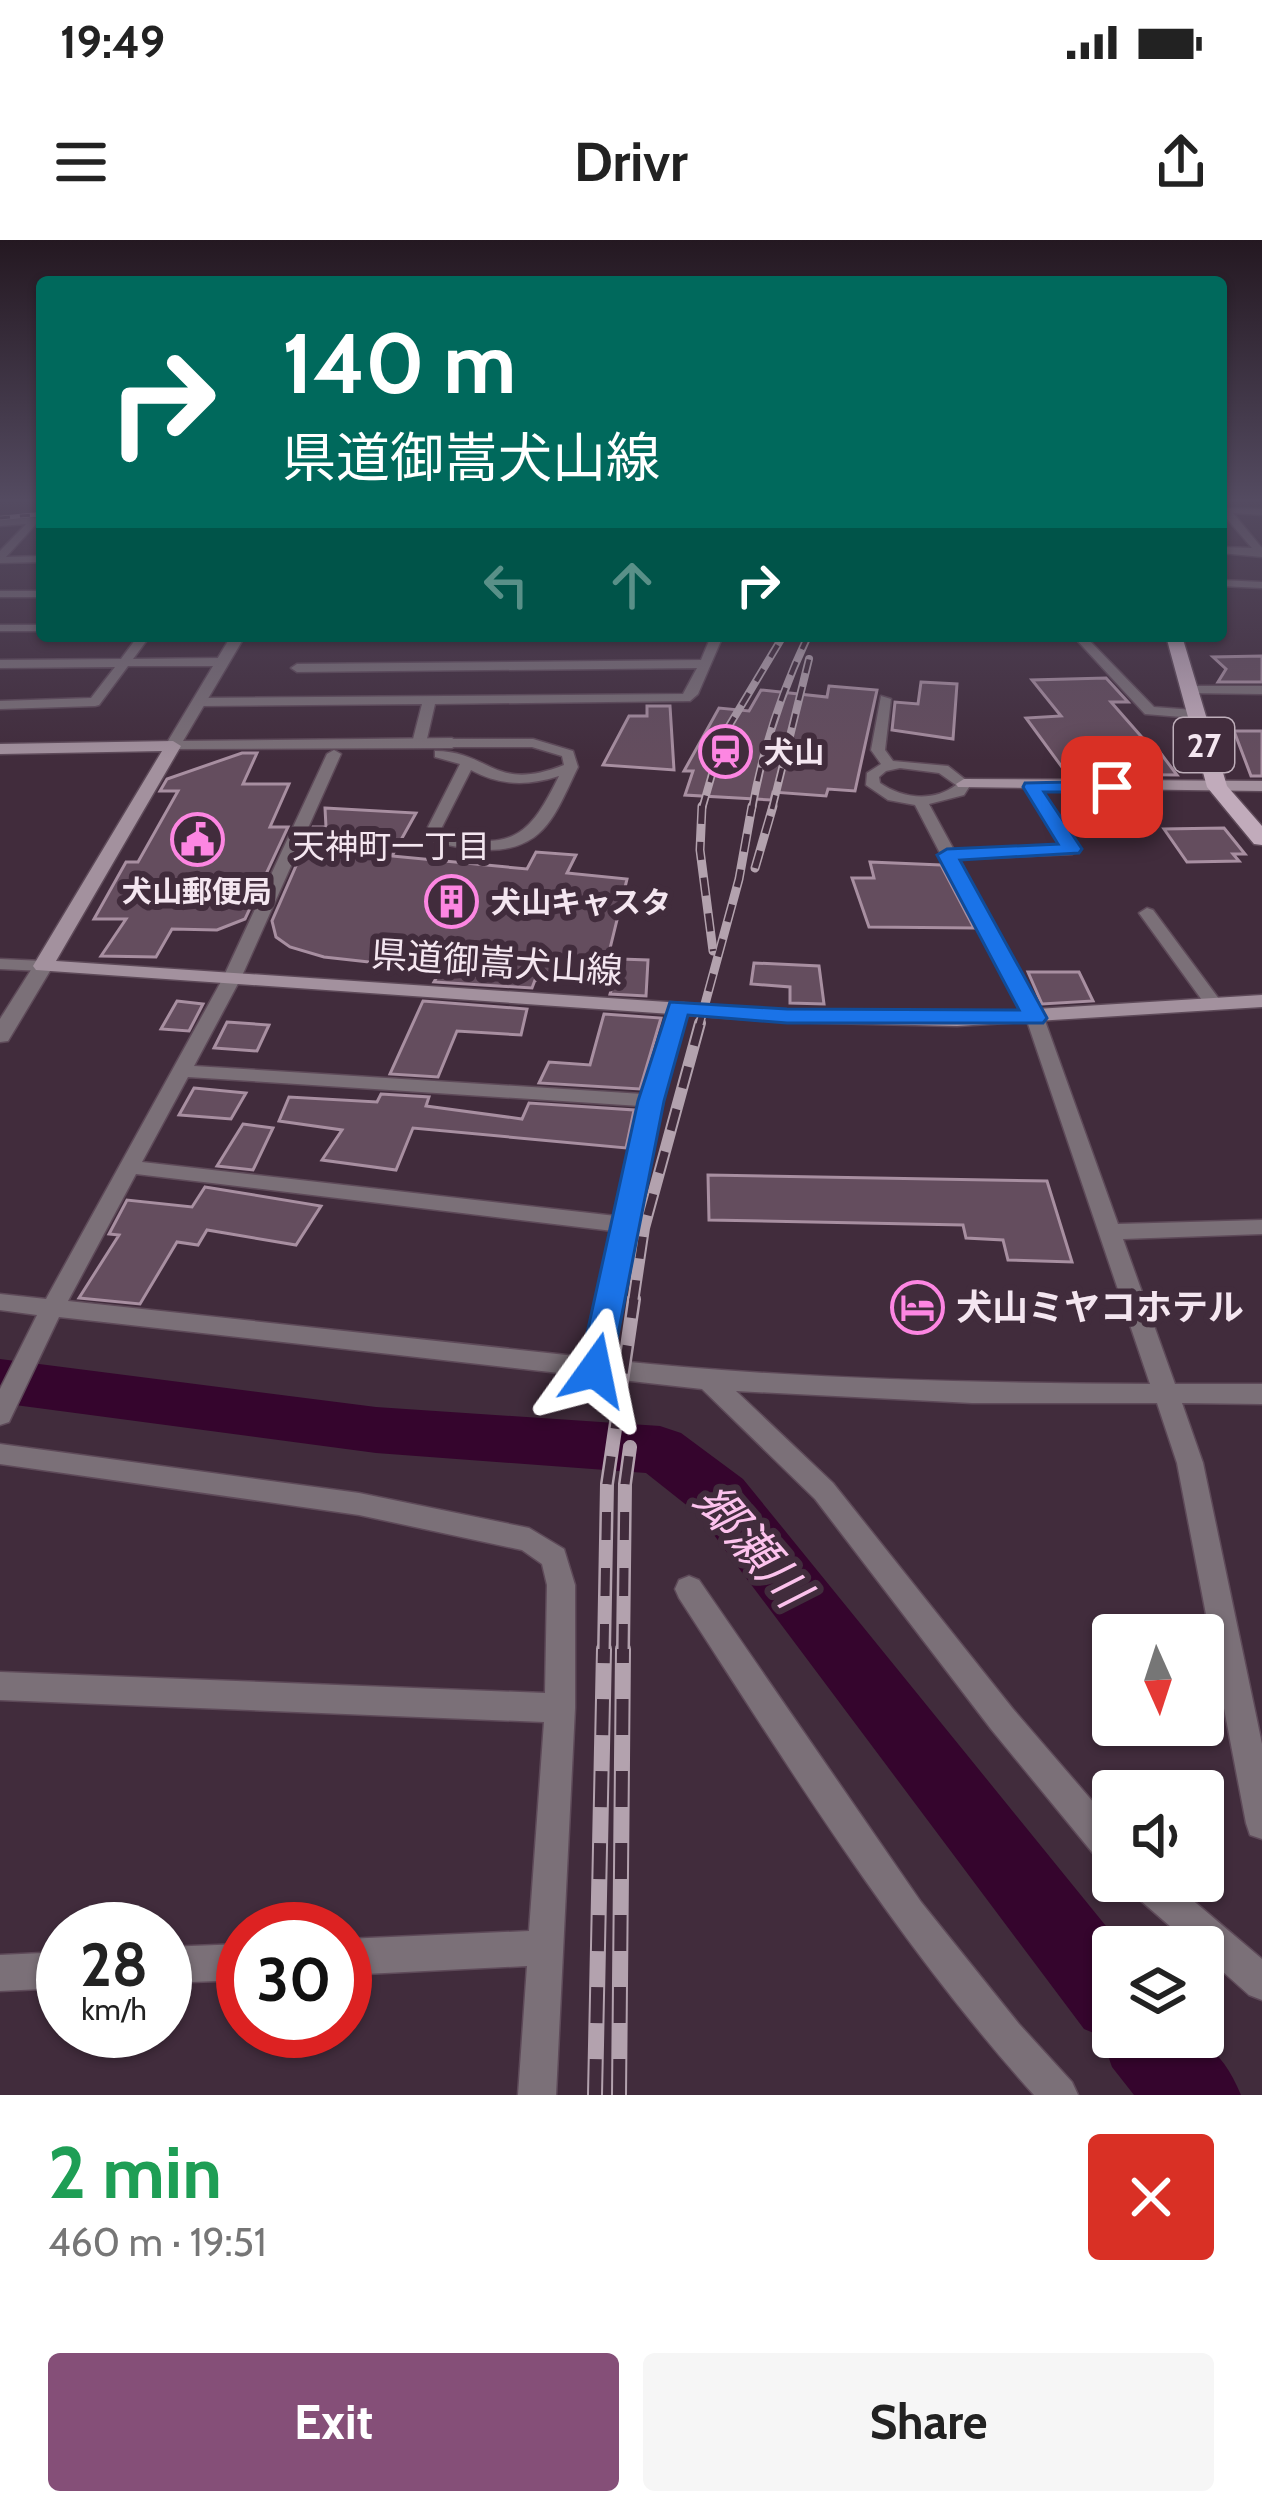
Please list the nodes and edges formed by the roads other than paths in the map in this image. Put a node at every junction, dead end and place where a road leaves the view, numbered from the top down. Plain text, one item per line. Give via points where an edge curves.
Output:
1 (36, 594) edge
2 (0, 595) edge
3 (0, 628) edge
4 (36, 628) edge
5 (140, 642) edge
6 (234, 642) edge
7 (310, 642) edge
8 (714, 642) edge
9 (1085, 642) edge
10 (1176, 642) edge
11 (222, 662) junction
12 (124, 663) junction
13 (0, 664) edge
14 (703, 664) junction
15 (297, 668) junction
16 (1190, 690) junction
17 (1262, 690) edge
18 (885, 699) dead end
19 (429, 701) junction
20 (200, 702) junction
21 (281, 702) junction
22 (0, 705) edge
23 (1194, 714) junction
24 (419, 743) junction
25 (0, 748) edge
26 (446, 748) junction
27 (170, 752) junction
28 (334, 754) junction
29 (0, 759) edge
30 (468, 762) junction
31 (889, 766) junction
32 (571, 767) junction
33 (964, 784) junction
34 (1262, 786) edge
35 (1032, 787) junction
36 (1216, 787) junction
37 (921, 802) junction
38 (1262, 839) edge
39 (947, 855) junction
40 (1147, 913) dead end
41 (0, 964) edge
42 (43, 966) junction
43 (232, 978) junction
44 (1262, 1001) edge
45 (1214, 1003) junction
46 (678, 1007) junction
47 (1035, 1018) junction
48 (0, 1036) edge
49 (182, 1071) junction
50 (651, 1101) junction
51 (130, 1167) junction
52 (626, 1225) junction
53 (1262, 1227) edge
54 (1109, 1232) junction
55 (0, 1302) edge
56 (50, 1313) junction
57 (595, 1370) junction
58 (709, 1380) junction
59 (1262, 1394) edge
60 (1166, 1395) junction
61 (0, 1414) edge
62 (0, 1454) edge
63 (689, 1589) dead end
64 (0, 1685) edge
65 (560, 1708) junction
66 (1262, 1823) edge
67 (1092, 1826) edge
68 (1169, 1902) edge
69 (545, 1948) junction
70 (372, 1956) edge
71 (36, 1971) edge
72 (0, 1973) edge
73 (1262, 1982) edge
74 (537, 2095) edge
75 (1059, 2095) edge

1 - 2 street
3 - 4 street
5 - 12 street
6 - 11 street
7 - 15 street
8 - 14 street
9 - 23 street via 1150,711
10 - 16 main road, 27
11 - 12 street
11 - 20 street
12 - 13 street
12 - 22 street via 95,702
14 - 15 street
14 - 19 street via 686,698
15 - 21 street
16 - 17 street
16 - 23 main road, 27
18 - 31 street via 878,750
19 - 21 street
19 - 24 street
20 - 21 street
20 - 27 street
23 - 36 main road, 27
24 - 26 street
24 - 27 street
25 - 27 main road
26 - 28 street
26 - 30 street
26 - 32 street via 551,746 568,754
27 - 28 street
27 - 29 main road
27 - 42 main road
28 - 43 street
30 - 32 street via 503,780
30 - 32 street via 437,837 506,847 534,835
31 - 33 street via 943,769
31 - 37 street via 872,776 873,785
33 - 35 main road
33 - 37 street
34 - 36 main road
35 - 36 main road
35 - 39 street via 1072,849
36 - 38 main road, 27
37 - 39 street
39 - 47 street
40 - 45 street
41 - 42 street
42 - 43 main road, 県道御嵩犬山線
42 - 48 street
43 - 46 main road, 県道御嵩犬山線
43 - 49 street
44 - 45 main road, 県道御嵩犬山線
45 - 47 main road, 県道御嵩犬山線
46 - 47 main road, 県道御嵩犬山線
46 - 50 street
47 - 54 street
49 - 50 street
49 - 51 street
50 - 52 street
51 - 52 street
51 - 56 street
52 - 57 street
53 - 54 street
54 - 60 street
55 - 56 street
56 - 57 street
56 - 61 street
57 - 58 street
58 - 60 street
58 - 67 street via 824,1491
59 - 60 street
60 - 66 street via 1190,1463
62 - 65 street via 359,1504 529,1540 554,1557 561,1586
63 - 75 street via 884,1881 998,2032
64 - 65 street
65 - 69 street
68 - 73 street
69 - 70 street
69 - 74 street
71 - 72 street

